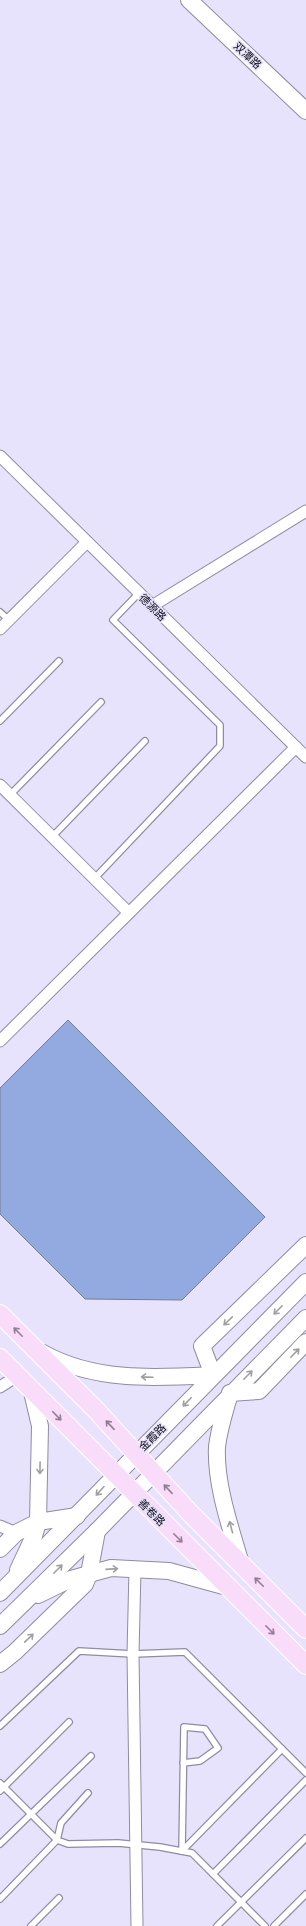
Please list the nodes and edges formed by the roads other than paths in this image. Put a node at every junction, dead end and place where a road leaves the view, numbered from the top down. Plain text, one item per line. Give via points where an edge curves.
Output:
1 (189, 0) edge
2 (306, 111) edge
3 (0, 456) edge
4 (306, 511) edge
5 (88, 542) junction
6 (139, 593) junction
7 (152, 606) junction
8 (0, 612) edge
9 (8, 620) junction
10 (0, 629) edge
11 (59, 661) dead end
12 (101, 702) dead end
13 (0, 721) edge
14 (145, 741) dead end
15 (296, 748) junction
16 (306, 757) edge
17 (0, 785) edge
18 (10, 795) junction
19 (52, 837) junction
20 (94, 879) junction
21 (129, 913) junction
22 (0, 1041) edge
23 (306, 1247) edge
24 (306, 1282) edge
25 (0, 1314) edge
26 (306, 1318) edge
27 (306, 1342) edge
28 (33, 1347) junction
29 (0, 1358) edge
30 (214, 1375) junction
31 (17, 1376) junction
32 (0, 1387) edge
33 (31, 1388) junction
34 (230, 1393) junction
35 (136, 1453) junction
36 (152, 1472) junction
37 (116, 1474) junction
38 (132, 1493) junction
39 (77, 1516) junction
40 (38, 1522) junction
41 (0, 1526) edge
42 (97, 1531) junction
43 (16, 1533) junction
44 (0, 1549) edge
45 (241, 1564) junction
46 (135, 1569) junction
47 (89, 1574) junction
48 (14, 1579) junction
49 (227, 1587) junction
50 (0, 1593) edge
51 (24, 1602) junction
52 (0, 1626) edge
53 (306, 1629) edge
54 (133, 1654) junction
55 (0, 1664) edge
56 (306, 1666) edge
57 (69, 1722) dead end
58 (0, 1726) edge
59 (282, 1749) junction
60 (90, 1756) dead end
61 (183, 1763) junction
62 (306, 1773) edge
63 (306, 1780) edge
64 (1, 1787) edge
65 (88, 1793) dead end
66 (30, 1814) junction
67 (306, 1838) edge
68 (57, 1840) junction
69 (0, 1844) edge
70 (136, 1845) junction
71 (182, 1851) junction
72 (213, 1874) junction
73 (306, 1894) edge
74 (59, 1898) dead end
75 (0, 1899) edge
76 (242, 1903) junction
77 (31, 1926) edge
78 (137, 1926) edge
79 (217, 1926) edge
80 (265, 1926) edge
81 (274, 1926) edge

1 - 2 main road, 双潭路
3 - 5 street, 德源路
4 - 7 street
5 - 6 street, 德源路
5 - 9 street
6 - 7 street, 德源路
6 - 20 lane via 112,620 220,725 220,746
7 - 15 street, 德源路
8 - 9 lane
9 - 10 street
11 - 13 lane
12 - 18 lane
14 - 19 lane
15 - 16 street, 德源路
15 - 21 street
17 - 18 street
18 - 19 street
19 - 20 street
20 - 21 street
21 - 22 street
23 -> 30 main road via 202,1346
24 -> 30 main road, 金霞路
28 -> 25 main road
34 -> 26 main road
34 -> 27 main road via 259,1391
30 -> 28 main road via 161,1378 96,1372 63,1364
35 -> 28 main road
29 - 31 main road, 善卷路
30 -> 35 main road, 金霞路
31 - 32 street
31 - 33 main road, 善卷路
33 -> 37 main road, 善卷路
33 -> 40 main road via 40,1426
34 - 36 main road
45 -> 34 main road via 224,1504 217,1448
35 - 36 main road
35 - 37 main road, 金霞路
36 - 38 main road
45 -> 36 main road
37 - 38 main road, 善卷路
37 -> 39 main road, 金霞路
38 - 42 main road
38 -> 49 main road, 善卷路
39 - 40 main road
39 - 48 main road, 金霞路
40 - 43 main road
40 - 48 main road
41 - 43 street
42 - 47 main road
51 -> 42 main road
43 - 44 main road
53 -> 45 main road
47 -> 46 main road via 111,1568
46 - 49 main road via 169,1571
46 - 54 street
47 - 51 main road via 71,1578
55 -> 47 main road via 84,1584
48 - 50 main road, 金霞路
49 -> 56 main road, 善卷路
51 - 52 main road
54 - 58 lane via 79,1651
54 - 59 lane via 185,1652
54 - 70 street
57 - 64 lane
59 - 62 lane
59 - 71 lane
60 - 66 lane
61 - 61 lane via 184,1727 205,1729 218,1748 200,1761
61 - 71 lane
63 - 72 lane
64 - 66 lane
65 - 68 lane via 61,1823
66 - 68 lane
66 - 69 lane
67 - 76 lane
68 - 70 lane via 68,1844
68 - 75 lane
70 - 71 lane
70 - 78 street
71 - 72 lane via 192,1853
72 - 76 lane
73 - 81 lane
74 - 77 lane
76 - 79 lane
76 - 80 lane

